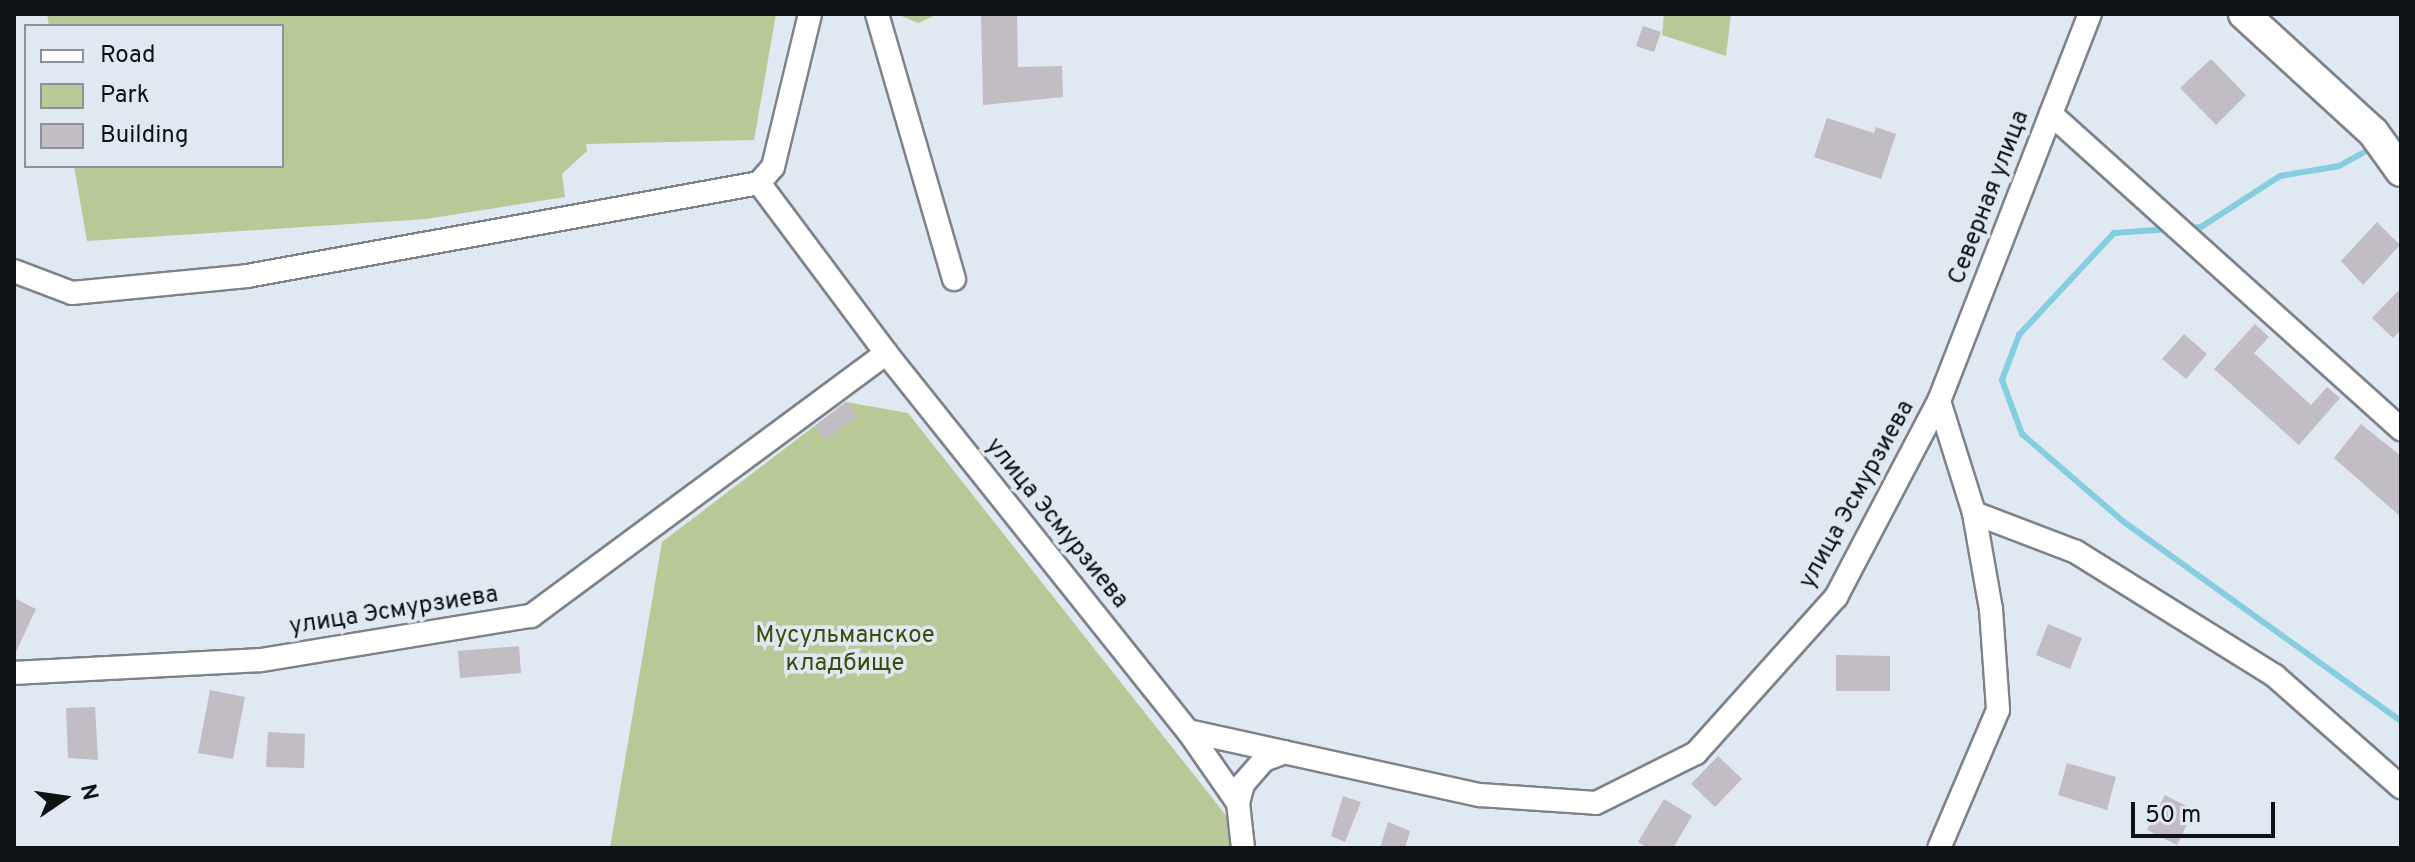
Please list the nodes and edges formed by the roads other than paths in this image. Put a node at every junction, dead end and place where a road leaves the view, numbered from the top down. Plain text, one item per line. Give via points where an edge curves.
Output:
1 (810, 14) edge
2 (877, 14) edge
3 (2090, 14) edge
4 (2244, 14) edge
5 (2051, 114) junction
6 (2401, 171) edge
7 (759, 183) junction
8 (14, 271) edge
9 (954, 279) dead end
10 (886, 353) junction
11 (1939, 401) junction
12 (2401, 429) edge
13 (1974, 513) junction
14 (14, 673) edge
15 (1188, 731) junction
16 (1285, 752) junction
17 (2401, 787) edge
18 (1238, 803) junction
19 (1243, 848) edge
20 (1939, 848) edge

1 - 7 street via 773,167
2 - 9 street
3 - 5 street, Северная улица
4 - 6 street via 2373,132
5 - 11 street, Северная улица
5 - 12 street
7 - 8 street via 247,276 72,293
7 - 10 street
10 - 14 street, улица Эсмурзиева via 531,616 261,660
10 - 15 street, улица Эсмурзиева
11 - 13 street
11 - 16 street, улица Эсмурзиева via 1836,597 1696,753 1596,803 1480,795
13 - 17 street via 2076,552 2275,676
13 - 20 street via 1991,609 1998,710
15 - 16 street, улица Эсмурзиева
15 - 18 street
16 - 18 street via 1252,771
18 - 19 street

